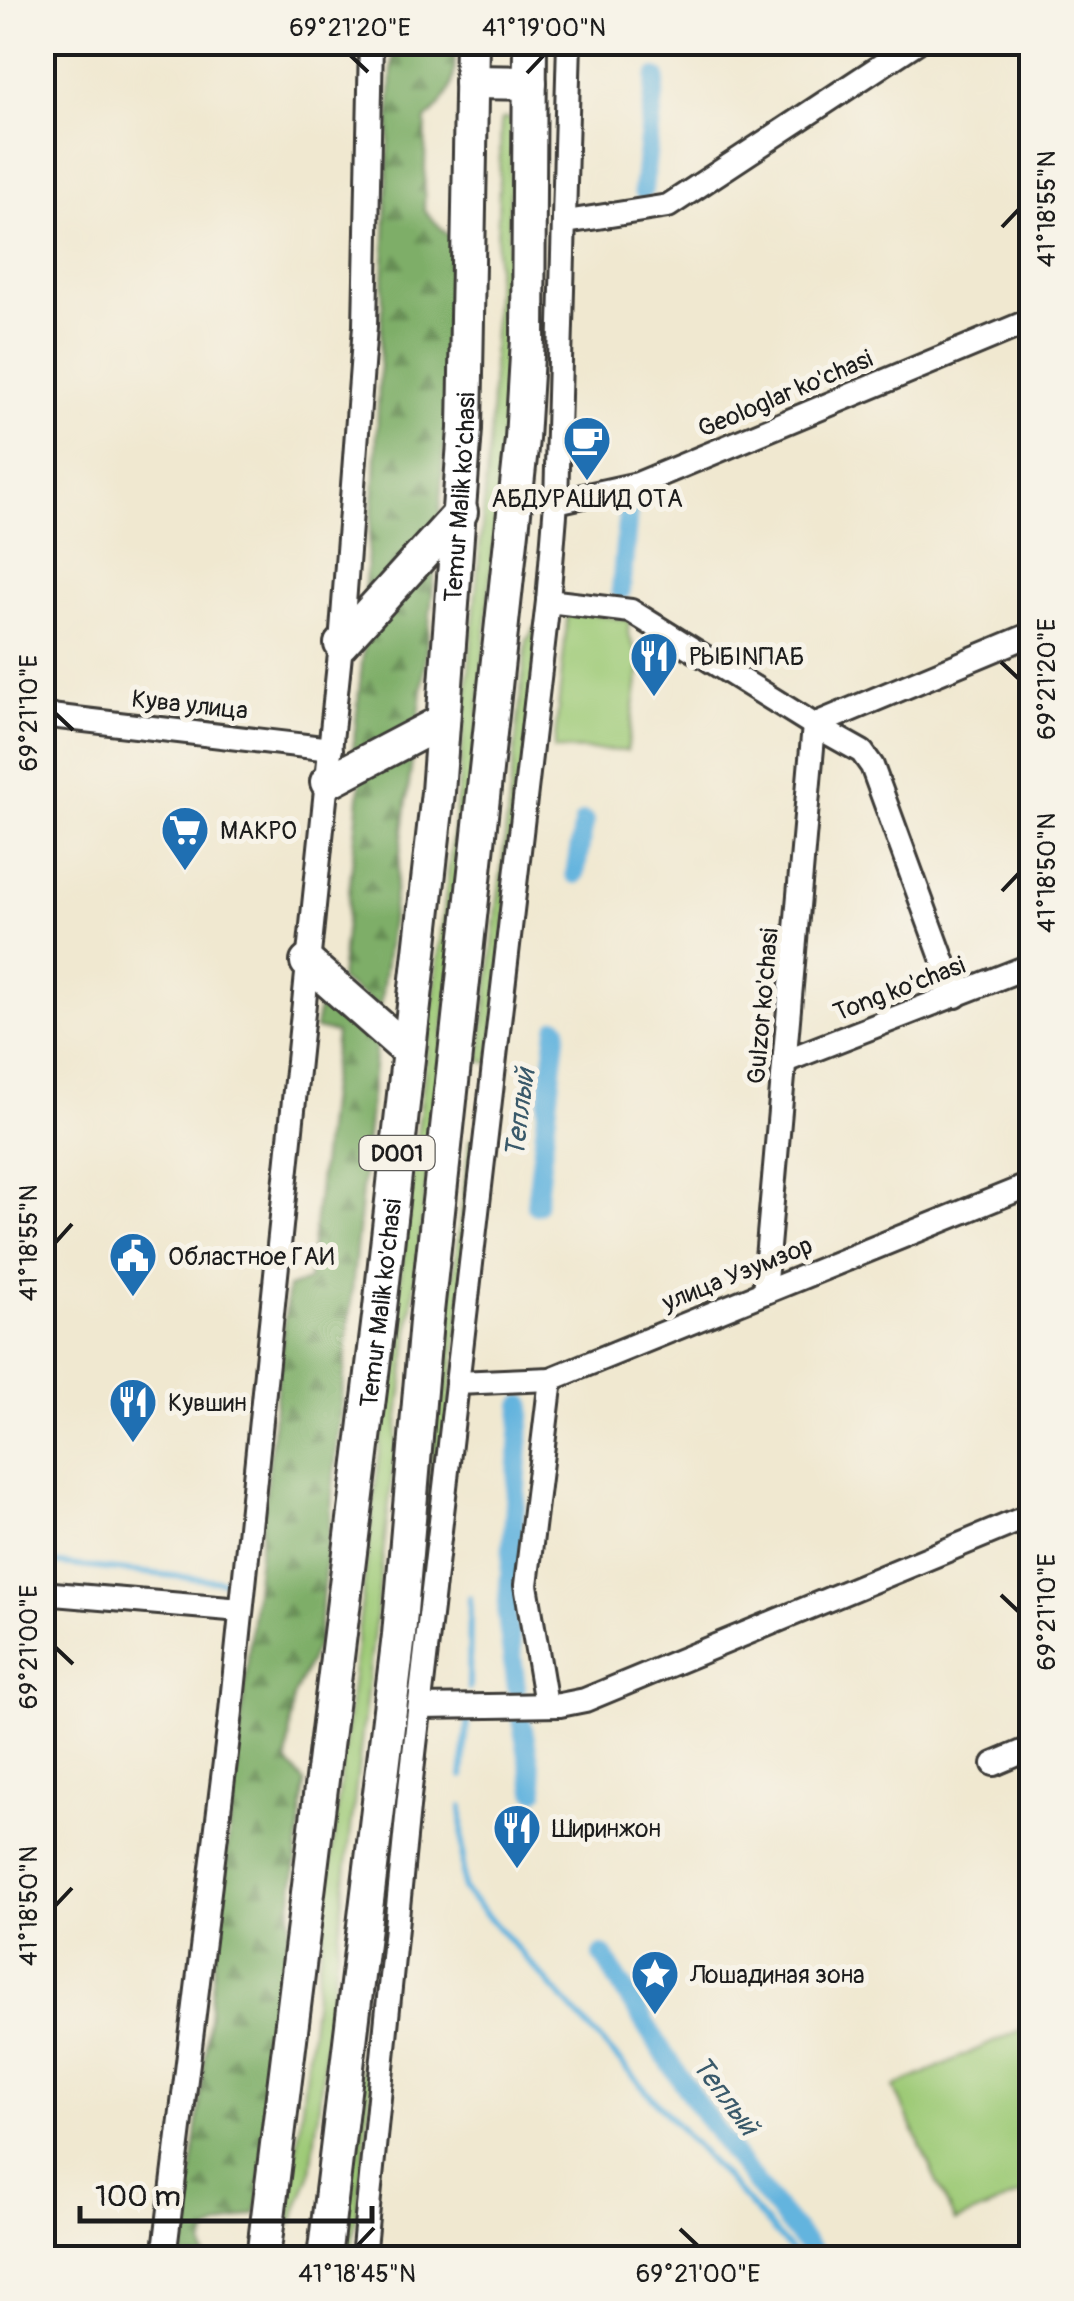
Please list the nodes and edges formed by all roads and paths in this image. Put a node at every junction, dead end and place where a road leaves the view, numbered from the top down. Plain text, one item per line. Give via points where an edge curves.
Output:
1 (371, 42) edge
2 (472, 42) edge
3 (530, 42) edge
4 (569, 42) edge
5 (917, 42) edge
6 (472, 82) junction
7 (530, 82) junction
8 (566, 222) junction
9 (1031, 323) edge
10 (556, 502) junction
11 (461, 512) junction
12 (548, 601) junction
13 (1032, 634) edge
14 (341, 644) junction
15 (42, 716) edge
16 (444, 721) junction
17 (814, 725) junction
18 (331, 749) junction
19 (328, 782) junction
20 (307, 962) junction
21 (1032, 965) edge
22 (956, 996) junction
23 (408, 1050) junction
24 (785, 1060) junction
25 (1032, 1184) edge
26 (764, 1292) junction
27 (551, 1379) junction
28 (457, 1383) junction
29 (1032, 1515) edge
30 (42, 1593) edge
31 (241, 1610) junction
32 (400, 1620) junction
33 (426, 1654) junction
34 (546, 1704) junction
35 (420, 1707) junction
36 (1032, 1748) edge
37 (994, 1764) dead end
38 (392, 1969) junction
39 (353, 2007) junction
40 (164, 2258) edge
41 (263, 2258) edge
42 (324, 2258) edge
43 (363, 2258) edge

1 - 14 street via 365,326
2 - 6 highway, Temur Malik ko'chasi / D001
3 - 7 highway, Temur Malik ko'chasi / D001
4 - 8 street
5 - 8 street via 668,206
6 - 7 highway
6 - 11 highway, Temur Malik ko'chasi / D001
7 - 32 highway, Temur Malik ko'chasi / D001 via 522,438
8 - 10 street
9 - 10 street, Geologlar ko'chasi via 638,484
10 - 12 street
11 - 14 highway
11 - 16 highway, Temur Malik ko'chasi / D001
12 - 17 street via 631,611
12 - 28 street
13 - 17 street
14 - 18 street
15 - 18 street, Кува улица
16 - 19 highway
16 - 23 highway, Temur Malik ko'chasi / D001
17 - 22 street via 862,752 872,766
17 - 24 street, Gulzor ko'chasi
18 - 19 street
19 - 20 street
20 - 23 highway
20 - 31 street
21 - 22 street, Tong ko'chasi
22 - 24 street, Tong ko'chasi
23 - 41 highway, Temur Malik ko'chasi / D001
24 - 26 street, Gulzor ko'chasi
25 - 26 street, улица Узумзор
26 - 27 street, улица Узумзор
27 - 28 street, улица Узумзор
27 - 34 street via 526,1585
28 - 33 street
29 - 34 street via 584,1700
30 - 31 street
31 - 40 street
32 - 33 street
32 - 39 highway, Temur Malik ko'chasi / D001
33 - 35 street
34 - 35 street
35 - 38 street
36 - 37 street
38 - 39 street
38 - 43 street
39 - 42 highway, Temur Malik ko'chasi / D001

